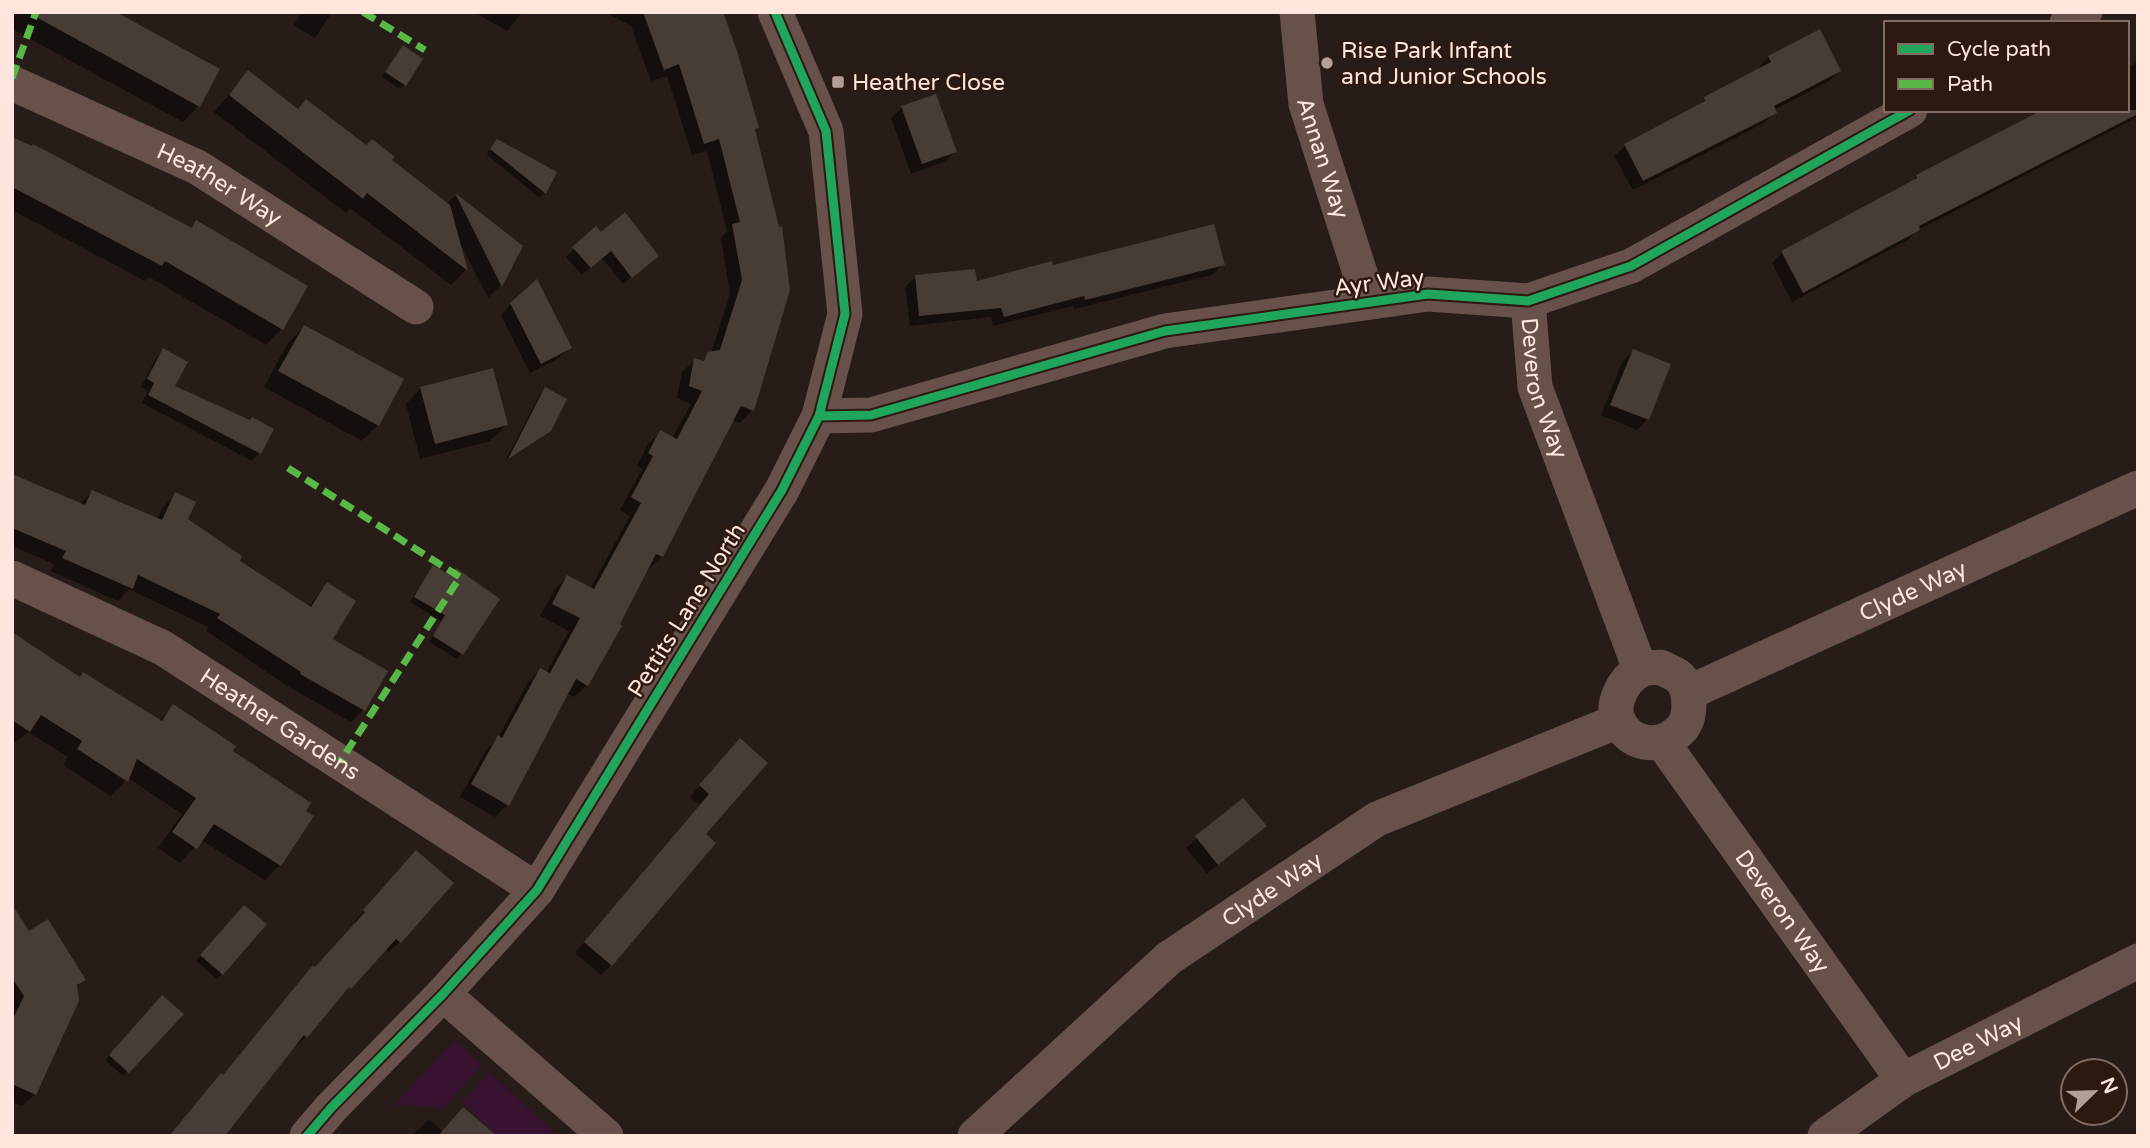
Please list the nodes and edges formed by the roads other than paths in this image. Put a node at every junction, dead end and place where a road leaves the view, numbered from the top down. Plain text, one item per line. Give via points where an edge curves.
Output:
1 (775, 12) edge
2 (1297, 12) edge
3 (2085, 12) edge
4 (2069, 21) edge
5 (12, 83) edge
6 (1906, 112) edge
7 (1369, 301) junction
8 (1528, 301) junction
9 (416, 307) dead end
10 (819, 416) junction
11 (2138, 488) edge
12 (12, 578) edge
13 (1640, 669) junction
14 (1689, 693) junction
15 (1618, 721) junction
16 (1662, 742) junction
17 (537, 890) junction
18 (2138, 961) edge
19 (443, 994) junction
20 (1903, 1080) junction
21 (307, 1136) edge
22 (606, 1136) edge
23 (975, 1136) edge
24 (1825, 1136) edge

1 - 10 street, Pettits Lane North via 826,131 845,314
2 - 7 street, Annan Way via 1306,103
3 - 4 street
5 - 9 street, Heather Way via 198,167
6 - 8 street, Ayr Way via 1631,266
7 - 8 street, Ayr Way via 1428,294
7 - 10 street, Ayr Way via 1165,331 871,415
8 - 13 street, Deveron Way via 1535,387
10 - 17 street, Pettits Lane North via 782,490
11 - 14 street, Clyde Way
12 - 17 street, Heather Gardens via 163,648
13 - 14 street via 1660,667 1680,678
13 - 15 street via 1625,683 1617,701
14 - 16 street via 1683,727
15 - 16 street via 1633,738
15 - 23 street, Clyde Way via 1377,819 1169,958
16 - 20 street, Deveron Way
17 - 19 street, Pettits Lane North
18 - 20 street, Dee Way
19 - 21 street, Pettits Lane North
19 - 22 street
20 - 24 street, Dee Way

